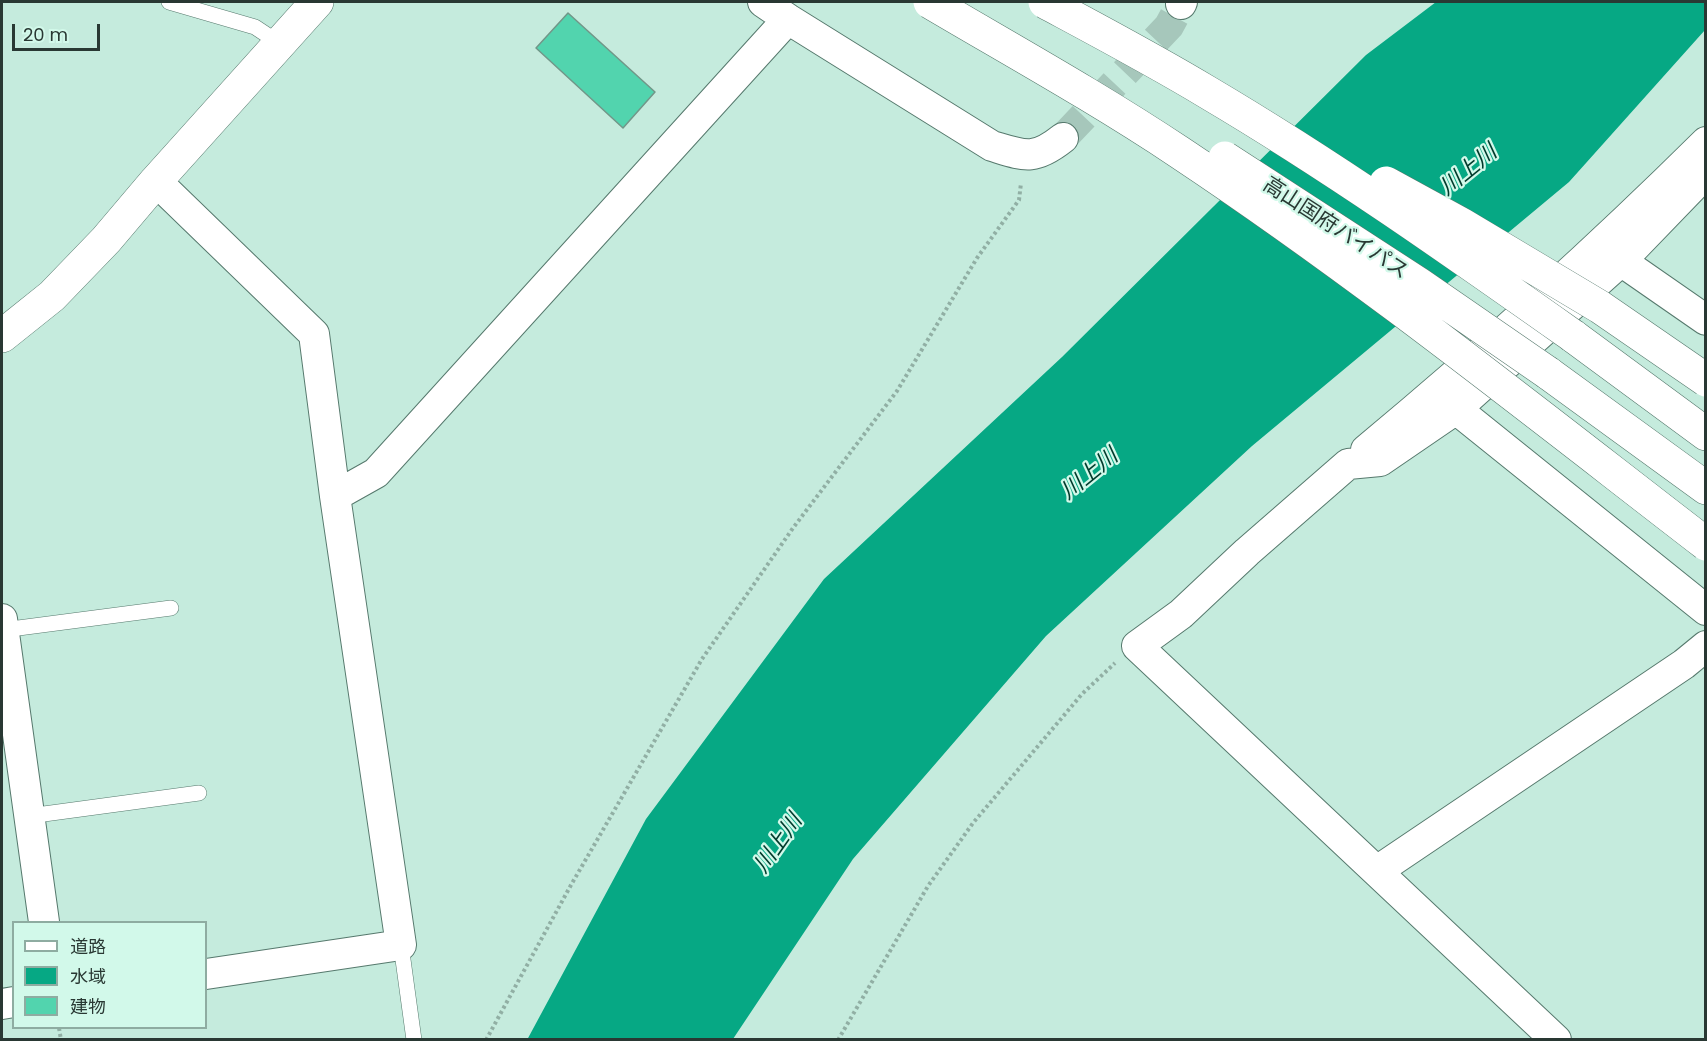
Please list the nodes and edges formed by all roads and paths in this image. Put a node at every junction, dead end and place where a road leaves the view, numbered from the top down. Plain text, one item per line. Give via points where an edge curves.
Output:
1 (169, 2) edge
2 (317, 2) edge
3 (763, 2) edge
4 (930, 2) edge
5 (945, 2) edge
6 (1044, 2) edge
7 (788, 19) junction
8 (279, 43) junction
9 (1208, 92) junction
10 (1063, 138) tunnel mouth
11 (1706, 142) edge
12 (1024, 156) junction
13 (1706, 174) edge
14 (156, 181) junction
15 (1621, 261) junction
16 (1706, 320) edge
17 (2, 336) edge
18 (1706, 380) edge
19 (1456, 409) junction
20 (1706, 434) edge
21 (1348, 464) junction
22 (1706, 488) edge
23 (335, 496) junction
24 (1706, 544) edge
25 (171, 608) dead end
26 (1706, 610) edge
27 (2, 624) edge
28 (1137, 646) junction
29 (1706, 646) edge
30 (200, 793) dead end
31 (29, 816) junction
32 (1377, 871) junction
33 (44, 921) edge
34 (401, 945) junction
35 (207, 974) edge
36 (414, 1040) edge
37 (486, 1040) edge
38 (838, 1040) edge
39 (1556, 1040) edge

1 - 8 lane via 255,27
2 - 8 main road
3 - 7 street
4 - 24 main road, bridge via 1178,151 1281,222
5 - 22 main road, 高山国府バイパス, bridge via 1167,122 1305,208 1548,373
6 - 9 main road, bridge
7 - 12 street via 992,146
7 - 23 street via 376,472
8 - 14 main road
9 - 18 main road, bridge via 1461,224 1600,307
9 - 20 main road, bridge via 1416,226
10 - 12 street via 1046,151
11 - 21 street via 1614,233 1435,393
12 - 37 path via 1019,200 977,258 897,391 793,528 702,659
13 - 15 street
14 - 17 main road via 52,296
14 - 23 street via 314,334
15 - 16 street
15 - 19 street
19 - 21 street via 1380,462
19 - 26 street
21 - 28 street via 1181,614
23 - 34 street
25 - 27 lane
27 - 31 street
28 - 32 street
28 - 38 path via 1082,694 973,823 928,886
29 - 32 street
30 - 31 lane
31 - 33 street
32 - 39 street
34 - 35 street
34 - 36 lane

